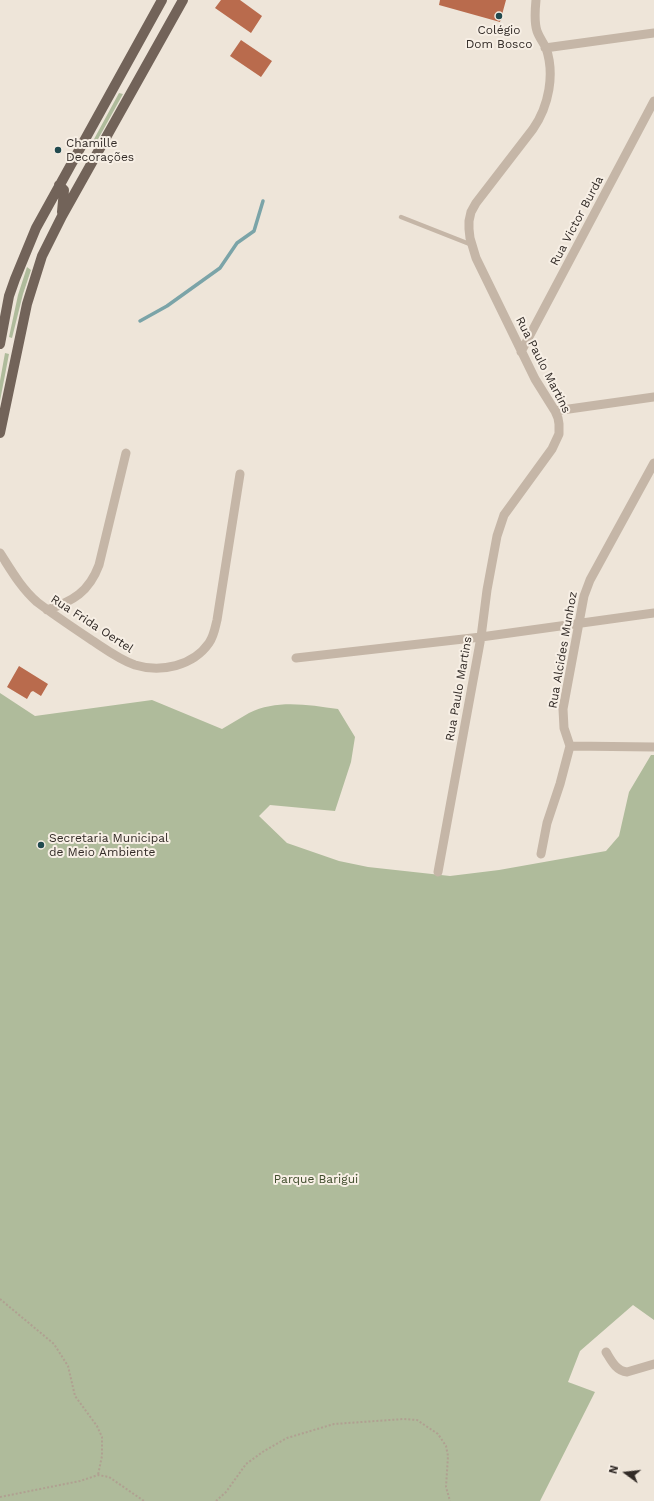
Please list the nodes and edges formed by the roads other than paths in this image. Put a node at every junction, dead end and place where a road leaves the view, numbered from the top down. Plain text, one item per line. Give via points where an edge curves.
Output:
1 (162, 0) edge
2 (182, 0) edge
3 (536, 0) edge
4 (654, 33) edge
5 (546, 48) junction
6 (654, 101) edge
7 (59, 185) junction
8 (62, 216) junction
9 (401, 217) dead end
10 (472, 245) junction
11 (2, 327) edge
12 (0, 343) edge
13 (521, 352) junction
14 (654, 396) edge
15 (555, 411) junction
16 (0, 433) edge
17 (126, 453) dead end
18 (654, 463) edge
19 (240, 474) dead end
20 (0, 553) edge
21 (47, 610) junction
22 (654, 614) edge
23 (579, 624) junction
24 (481, 637) junction
25 (296, 658) dead end
26 (570, 746) junction
27 (654, 747) edge
28 (541, 854) dead end
29 (438, 872) dead end
30 (606, 1352) dead end
31 (654, 1364) edge

1 - 7 main road
2 - 8 main road
3 - 5 street, Rua Paulo Martins via 537,30
4 - 5 street
5 - 10 street, Rua Paulo Martins via 549,91 544,110 533,129 471,212 469,229
6 - 13 street, Rua Victor Burda
7 - 8 main road via 64,190
7 - 11 main road via 21,262
8 - 16 main road via 42,256 32,285
9 - 10 lane
10 - 13 street, Rua Paulo Martins
11 - 12 main road
13 - 15 street, Rua Paulo Martins
14 - 15 street
15 - 24 street, Rua Paulo Martins via 559,424 556,441 536,473 510,505 500,524
17 - 21 street via 94,577 82,593
18 - 23 street, Rua Alcides Munhoz via 588,585
19 - 21 street, Rua Frida Oertel via 217,620 209,642 199,654 177,665 152,668 134,665 115,656
20 - 21 street, Rua Frida Oertel via 27,593
22 - 23 street
23 - 24 street
23 - 26 street, Rua Alcides Munhoz via 563,708 564,728
24 - 25 street
24 - 29 street, Rua Paulo Martins
26 - 27 street
26 - 28 street via 547,823
30 - 31 street via 622,1372

